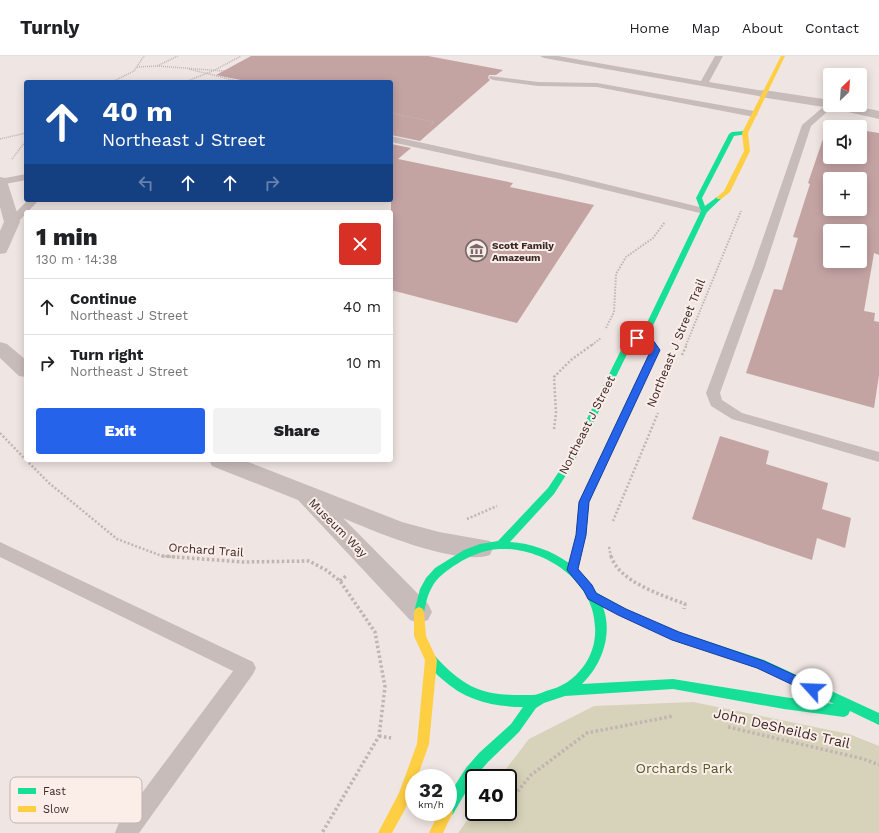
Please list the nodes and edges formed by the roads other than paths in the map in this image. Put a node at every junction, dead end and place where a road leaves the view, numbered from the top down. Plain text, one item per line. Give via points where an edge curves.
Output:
1 (544, 56) edge
2 (719, 56) edge
3 (783, 56) edge
4 (569, 58) edge
5 (493, 78) dead end
6 (704, 83) junction
7 (764, 94) junction
8 (823, 104) edge
9 (823, 112) edge
10 (866, 112) edge
11 (754, 114) junction
12 (879, 115) edge
13 (745, 133) junction
14 (393, 139) edge
15 (24, 177) edge
16 (0, 181) edge
17 (32, 202) edge
18 (24, 210) edge
19 (24, 210) edge
20 (704, 211) junction
21 (12, 222) junction
22 (0, 249) edge
23 (645, 334) junction
24 (0, 348) edge
25 (24, 369) edge
26 (879, 457) edge
27 (225, 462) edge
28 (304, 494) junction
29 (491, 547) junction
30 (0, 550) edge
31 (572, 570) junction
32 (592, 596) junction
33 (419, 612) junction
34 (431, 660) junction
35 (564, 691) junction
36 (536, 701) junction
37 (864, 713) junction
38 (879, 719) edge
39 (457, 794) edge
40 (142, 811) edge
41 (442, 821) edge
42 (133, 823) edge
43 (126, 833) edge
44 (385, 833) edge
45 (436, 833) edge

1 - 4 lane
2 - 6 lane
3 - 7 street
4 - 6 lane
5 - 11 lane via 538,84 596,85
6 - 7 lane
7 - 8 street
7 - 11 street
9 - 26 lane via 807,125 713,393 716,403 737,416
10 - 12 street
11 - 13 street
13 - 20 street via 747,151 727,192
13 - 20 street via 732,134 699,198
14 - 20 lane
15 - 16 lane
16 - 21 street
17 - 19 lane
18 - 21 lane
20 - 23 street
21 - 22 street
23 - 29 street, Northeast J Street via 629,342 570,462 551,490
23 - 31 street via 656,350 584,502 581,535
24 - 25 street
27 - 28 street, Museum Way
28 - 29 street via 397,530 439,542
28 - 33 street, Museum Way
29 - 31 street via 529,549 552,557
29 - 33 street, Northeast J Street via 459,556 440,570 425,589
30 - 40 lane via 246,668
31 - 32 street
32 - 35 street via 598,608 602,631 597,654 585,674
32 - 37 street via 676,636 760,664
33 - 34 street, Northeast J Street via 420,636
34 - 36 street via 450,681 476,696 506,702
34 - 44 street via 422,744 404,796
35 - 36 street
35 - 37 street via 673,684 784,703
36 - 39 street via 514,729 474,766
37 - 38 street
41 - 45 street
42 - 43 lane

